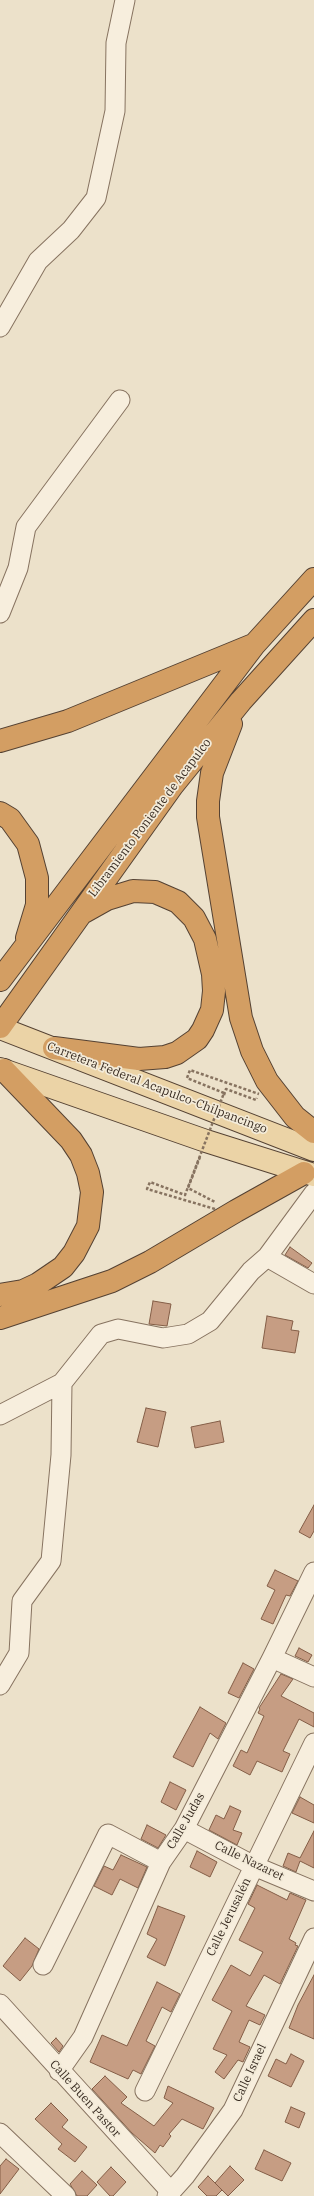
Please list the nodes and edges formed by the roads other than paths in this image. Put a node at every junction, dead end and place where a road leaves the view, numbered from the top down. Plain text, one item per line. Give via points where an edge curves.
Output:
1 (125, 0) edge
2 (0, 327) edge
3 (120, 400) dead end
4 (314, 579) edge
5 (0, 613) edge
6 (314, 620) edge
7 (254, 645) junction
8 (241, 701) junction
9 (0, 741) edge
10 (0, 813) edge
11 (78, 916) junction
12 (23, 952) junction
13 (0, 980) edge
14 (3, 1023) edge
15 (54, 1048) junction
16 (2, 1070) edge
17 (314, 1132) edge
18 (314, 1150) edge
19 (309, 1174) edge
20 (314, 1193) edge
21 (267, 1257) junction
22 (314, 1284) edge
23 (0, 1295) edge
24 (0, 1318) edge
25 (62, 1383) junction
26 (0, 1415) edge
27 (314, 1572) edge
28 (272, 1658) junction
29 (314, 1677) edge
30 (0, 1685) edge
31 (314, 1743) edge
32 (184, 1829) junction
33 (161, 1862) junction
34 (254, 1866) junction
35 (314, 1891) edge
36 (314, 1938) edge
37 (43, 1965) dead end
38 (306, 1973) edge
39 (0, 2004) edge
40 (59, 2071) junction
41 (145, 2091) dead end
42 (0, 2133) edge
43 (169, 2194) edge
44 (66, 2196) edge

1 - 2 street via 116,43 115,111 96,198 71,230 38,261
3 - 5 street via 26,527 18,568
4 - 7 highway, Libramiento Poniente de Acapulco
6 - 8 highway, Libramiento Poniente de Acapulco
7 - 9 highway via 68,721
7 - 12 highway, Libramiento Poniente de Acapulco
8 - 11 highway, Libramiento Poniente de Acapulco via 172,786
8 - 17 highway via 217,759 208,801 209,832 233,977 246,1036 259,1066 286,1107
10 - 12 highway via 10,819 28,844 37,878 37,905
11 - 14 highway, Libramiento Poniente de Acapulco
11 - 15 highway via 107,899 133,891 155,892 178,902 194,918 205,939 213,974 214,1003 209,1019 197,1039 165,1057 138,1059
12 - 13 highway, Libramiento Poniente de Acapulco
14 - 15 main road, Carretera Federal Acapulco-Chilpancingo
15 - 18 main road, Carretera Federal Acapulco-Chilpancingo
16 - 19 main road
16 - 23 highway via 72,1140 88,1173 92,1192 91,1210 85,1233 63,1267 23,1291
19 - 24 highway via 236,1210 112,1282
20 - 21 street
21 - 22 street
21 - 25 street via 251,1271 210,1321 188,1334 163,1338 118,1329 101,1334
25 - 26 street
25 - 30 street via 61,1455 51,1561 22,1601 19,1653
27 - 28 street, Calle Judas
28 - 29 street
28 - 32 street, Calle Judas
31 - 34 street, Calle Jerusalén
32 - 33 street, Calle Judas
32 - 34 street, Calle Nazaret
33 - 37 street via 108,1834
33 - 40 street, Calle Judas via 83,2037
34 - 35 street, Calle Nazaret
34 - 41 street, Calle Jerusalén
36 - 38 street, Calle Israel
38 - 43 street, Calle Israel via 233,2110
39 - 40 street, Calle Buen Pastor
40 - 43 street, Calle Buen Pastor
42 - 44 street

